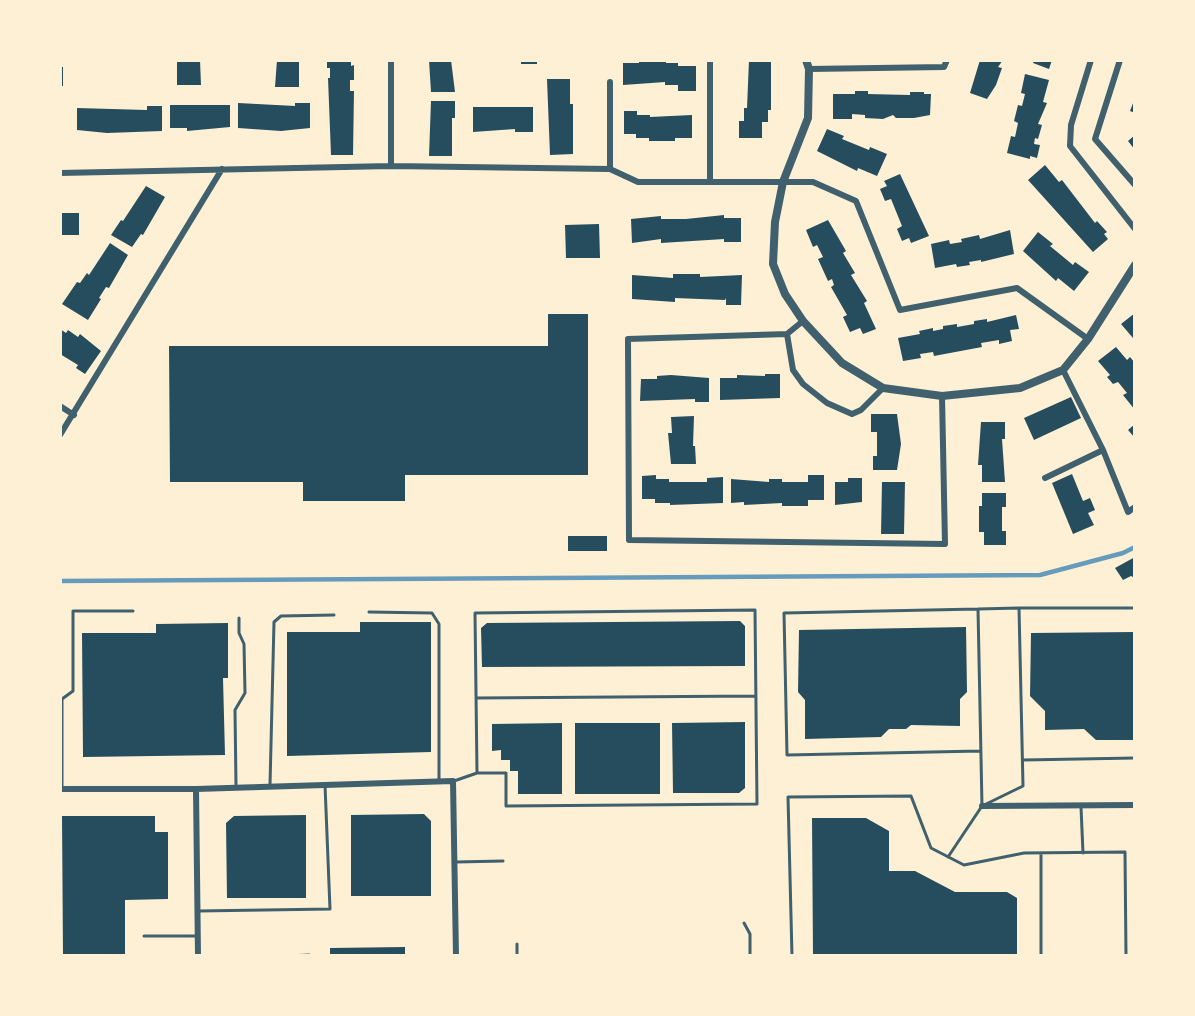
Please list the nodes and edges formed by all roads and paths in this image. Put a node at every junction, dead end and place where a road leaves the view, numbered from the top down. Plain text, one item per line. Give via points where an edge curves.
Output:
1 (391, 60) edge
2 (710, 60) edge
3 (806, 60) edge
4 (947, 60) edge
5 (1091, 60) edge
6 (1120, 60) edge
7 (809, 69) junction
8 (610, 82) dead end
9 (391, 166) junction
10 (222, 169) junction
11 (610, 169) junction
12 (60, 173) edge
13 (710, 181) junction
14 (783, 182) junction
15 (1135, 185) edge
16 (1135, 229) edge
17 (1135, 266) edge
18 (803, 321) junction
19 (787, 334) junction
20 (1088, 339) junction
21 (1063, 370) junction
22 (883, 388) junction
23 (942, 396) junction
24 (60, 406) edge
25 (74, 415) junction
26 (60, 435) edge
27 (1103, 450) junction
28 (1045, 478) dead end
29 (1135, 507) edge
30 (1019, 608) junction
31 (1135, 608) edge
32 (978, 609) junction
33 (133, 611) dead end
34 (369, 612) dead end
35 (334, 615) dead end
36 (239, 618) dead end
37 (756, 696) junction
38 (476, 698) junction
39 (980, 751) junction
40 (1135, 758) edge
41 (1023, 760) junction
42 (477, 773) junction
43 (453, 781) junction
44 (439, 782) junction
45 (325, 785) junction
46 (270, 787) junction
47 (236, 788) junction
48 (61, 789) edge
49 (196, 789) junction
50 (1135, 805) edge
51 (982, 806) junction
52 (1081, 806) junction
53 (1041, 853) junction
54 (1083, 853) junction
55 (948, 857) junction
56 (503, 861) dead end
57 (454, 862) junction
58 (198, 911) junction
59 (744, 922) dead end
60 (198, 935) junction
61 (144, 936) dead end
62 (517, 944) dead end
63 (309, 955) edge
64 (198, 956) edge
65 (287, 956) edge
66 (456, 956) edge
67 (517, 956) edge
68 (750, 956) edge
69 (792, 956) edge
70 (1041, 956) edge
71 (1126, 956) edge

1 - 9 street
2 - 13 street
3 - 7 street
4 - 7 street via 944,67
5 - 16 street via 1071,125 1070,147
6 - 15 street via 1095,139
7 - 14 street via 808,118
8 - 11 street
9 - 10 street
9 - 11 street
10 - 12 street
10 - 25 street
11 - 13 street via 638,182
13 - 14 street
14 - 18 street via 775,222 773,264 785,294
14 - 20 street via 813,182 856,201 900,310 1017,288
17 - 20 street
18 - 19 street
18 - 22 street via 842,363
19 - 22 street via 793,370 803,384 827,403 852,414
19 - 23 street via 628,339 629,540 945,544
20 - 21 street
21 - 23 street via 1020,388
21 - 27 street
22 - 23 street
24 - 25 street
25 - 26 street
27 - 28 street
27 - 29 street via 1128,512
30 - 31 lane
30 - 32 lane
30 - 41 lane
32 - 39 lane
32 - 39 lane via 784,613 787,755
33 - 48 lane via 73,612 74,691 63,699
34 - 44 lane via 432,613 439,624
35 - 46 lane via 280,616 274,622
36 - 47 lane via 245,693 235,710
37 - 38 lane
37 - 38 lane via 755,610 732,610 475,613
37 - 42 lane via 757,804 506,806 506,773
38 - 42 lane
39 - 51 lane
40 - 41 lane
41 - 51 lane via 1023,786
42 - 43 lane
43 - 44 street
43 - 57 street
44 - 45 street
45 - 46 street
45 - 58 lane via 330,909
46 - 47 street
47 - 49 street
48 - 49 street
49 - 58 street
50 - 52 street
51 - 52 street
51 - 55 lane
52 - 54 lane
53 - 54 lane
53 - 55 lane via 964,865
53 - 70 lane
54 - 71 lane via 1125,852
55 - 69 lane via 931,848 911,796 788,797
56 - 57 lane
57 - 66 street
58 - 60 street
59 - 68 lane via 750,934
60 - 61 lane
60 - 64 street
62 - 67 lane
63 - 65 lane

